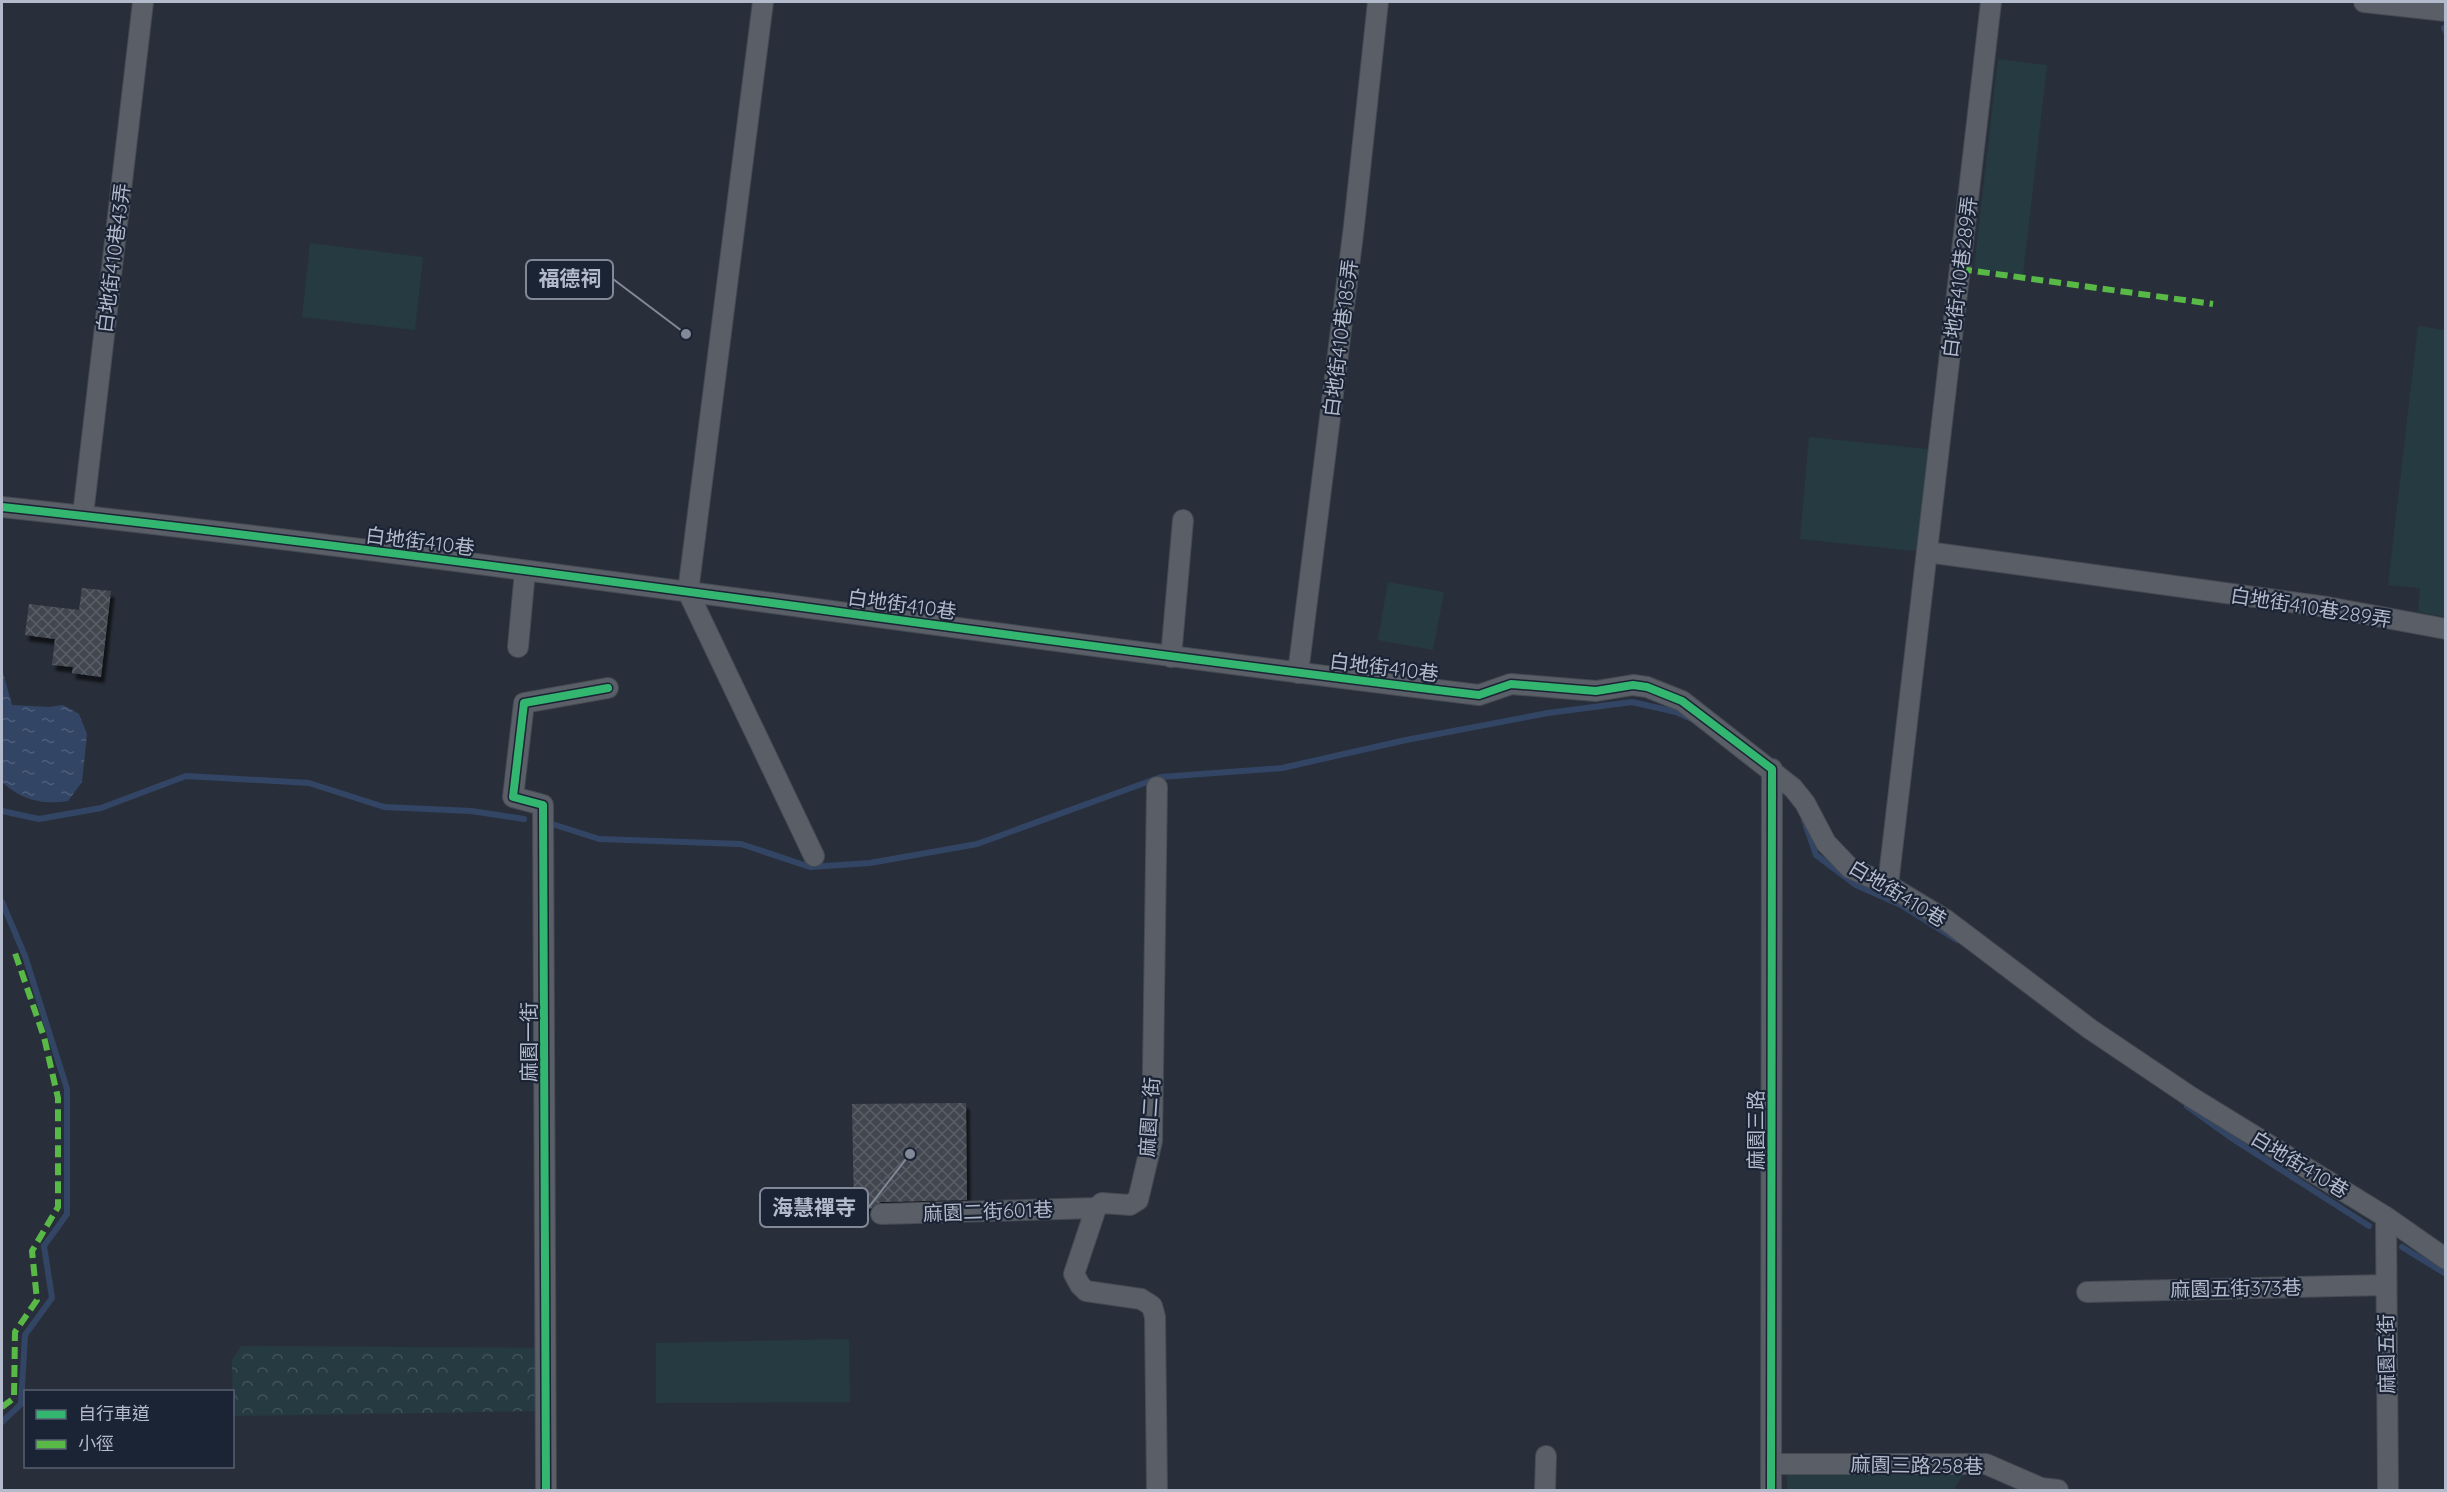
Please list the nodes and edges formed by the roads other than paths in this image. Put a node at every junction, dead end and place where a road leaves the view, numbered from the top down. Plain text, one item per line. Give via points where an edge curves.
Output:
1 (143, 2) edge
2 (763, 2) edge
3 (1378, 2) edge
4 (1991, 2) edge
5 (2364, 2) edge
6 (2445, 11) edge
7 (2, 507) edge
8 (83, 516) junction
9 (1184, 520) dead end
10 (1927, 552) junction
11 (525, 571) junction
12 (688, 592) junction
13 (2445, 629) edge
14 (518, 647) dead end
15 (1171, 657) junction
16 (1298, 673) junction
17 (608, 688) dead end
18 (1772, 769) junction
19 (1157, 787) dead end
20 (814, 856) dead end
21 (1888, 885) junction
22 (1096, 1208) junction
23 (881, 1214) dead end
24 (2386, 1217) junction
25 (2445, 1259) edge
26 (2385, 1285) junction
27 (2087, 1292) dead end
28 (1546, 1456) dead end
29 (1771, 1464) junction
30 (546, 1491) edge
31 (1157, 1491) edge
32 (1545, 1491) edge
33 (1771, 1491) edge
34 (2058, 1491) edge
35 (2388, 1491) edge

1 - 8 street, 白地街410巷43弄
2 - 12 street
3 - 16 street, 白地街410巷185弄 via 1353,238
4 - 10 street, 白地街410巷289弄
5 - 6 street
7 - 8 street, 白地街410巷
8 - 11 street, 白地街410巷
9 - 15 street
10 - 13 street, 白地街410巷289弄 via 2327,607
10 - 21 street, 白地街410巷289弄
11 - 12 street, 白地街410巷
11 - 14 street
12 - 15 street, 白地街410巷
12 - 20 street
15 - 16 street, 白地街410巷
16 - 18 street, 白地街410巷 via 1479,695 1511,684 1596,691 1647,687 1682,701
17 - 30 street, 麻園一街 via 524,703 513,797 543,805
18 - 21 street, 白地街410巷 via 1805,803 1826,843 1850,868
18 - 29 street, 麻園三路
19 - 22 street, 麻園二街 via 1152,1141 1138,1200 1130,1205 1102,1203
21 - 24 street, 白地街410巷 via 1946,920 2090,1029 2191,1097
22 - 23 street, 麻園二街601巷
22 - 31 street via 1074,1274 1086,1291 1141,1299 1152,1306
24 - 25 street, 白地街410巷
24 - 26 street, 麻園五街
26 - 27 street, 麻園五街373巷
26 - 35 street, 麻園五街
28 - 32 street
29 - 33 street, 麻園三路
29 - 34 street, 麻園三路258巷 via 1986,1464 2041,1488

